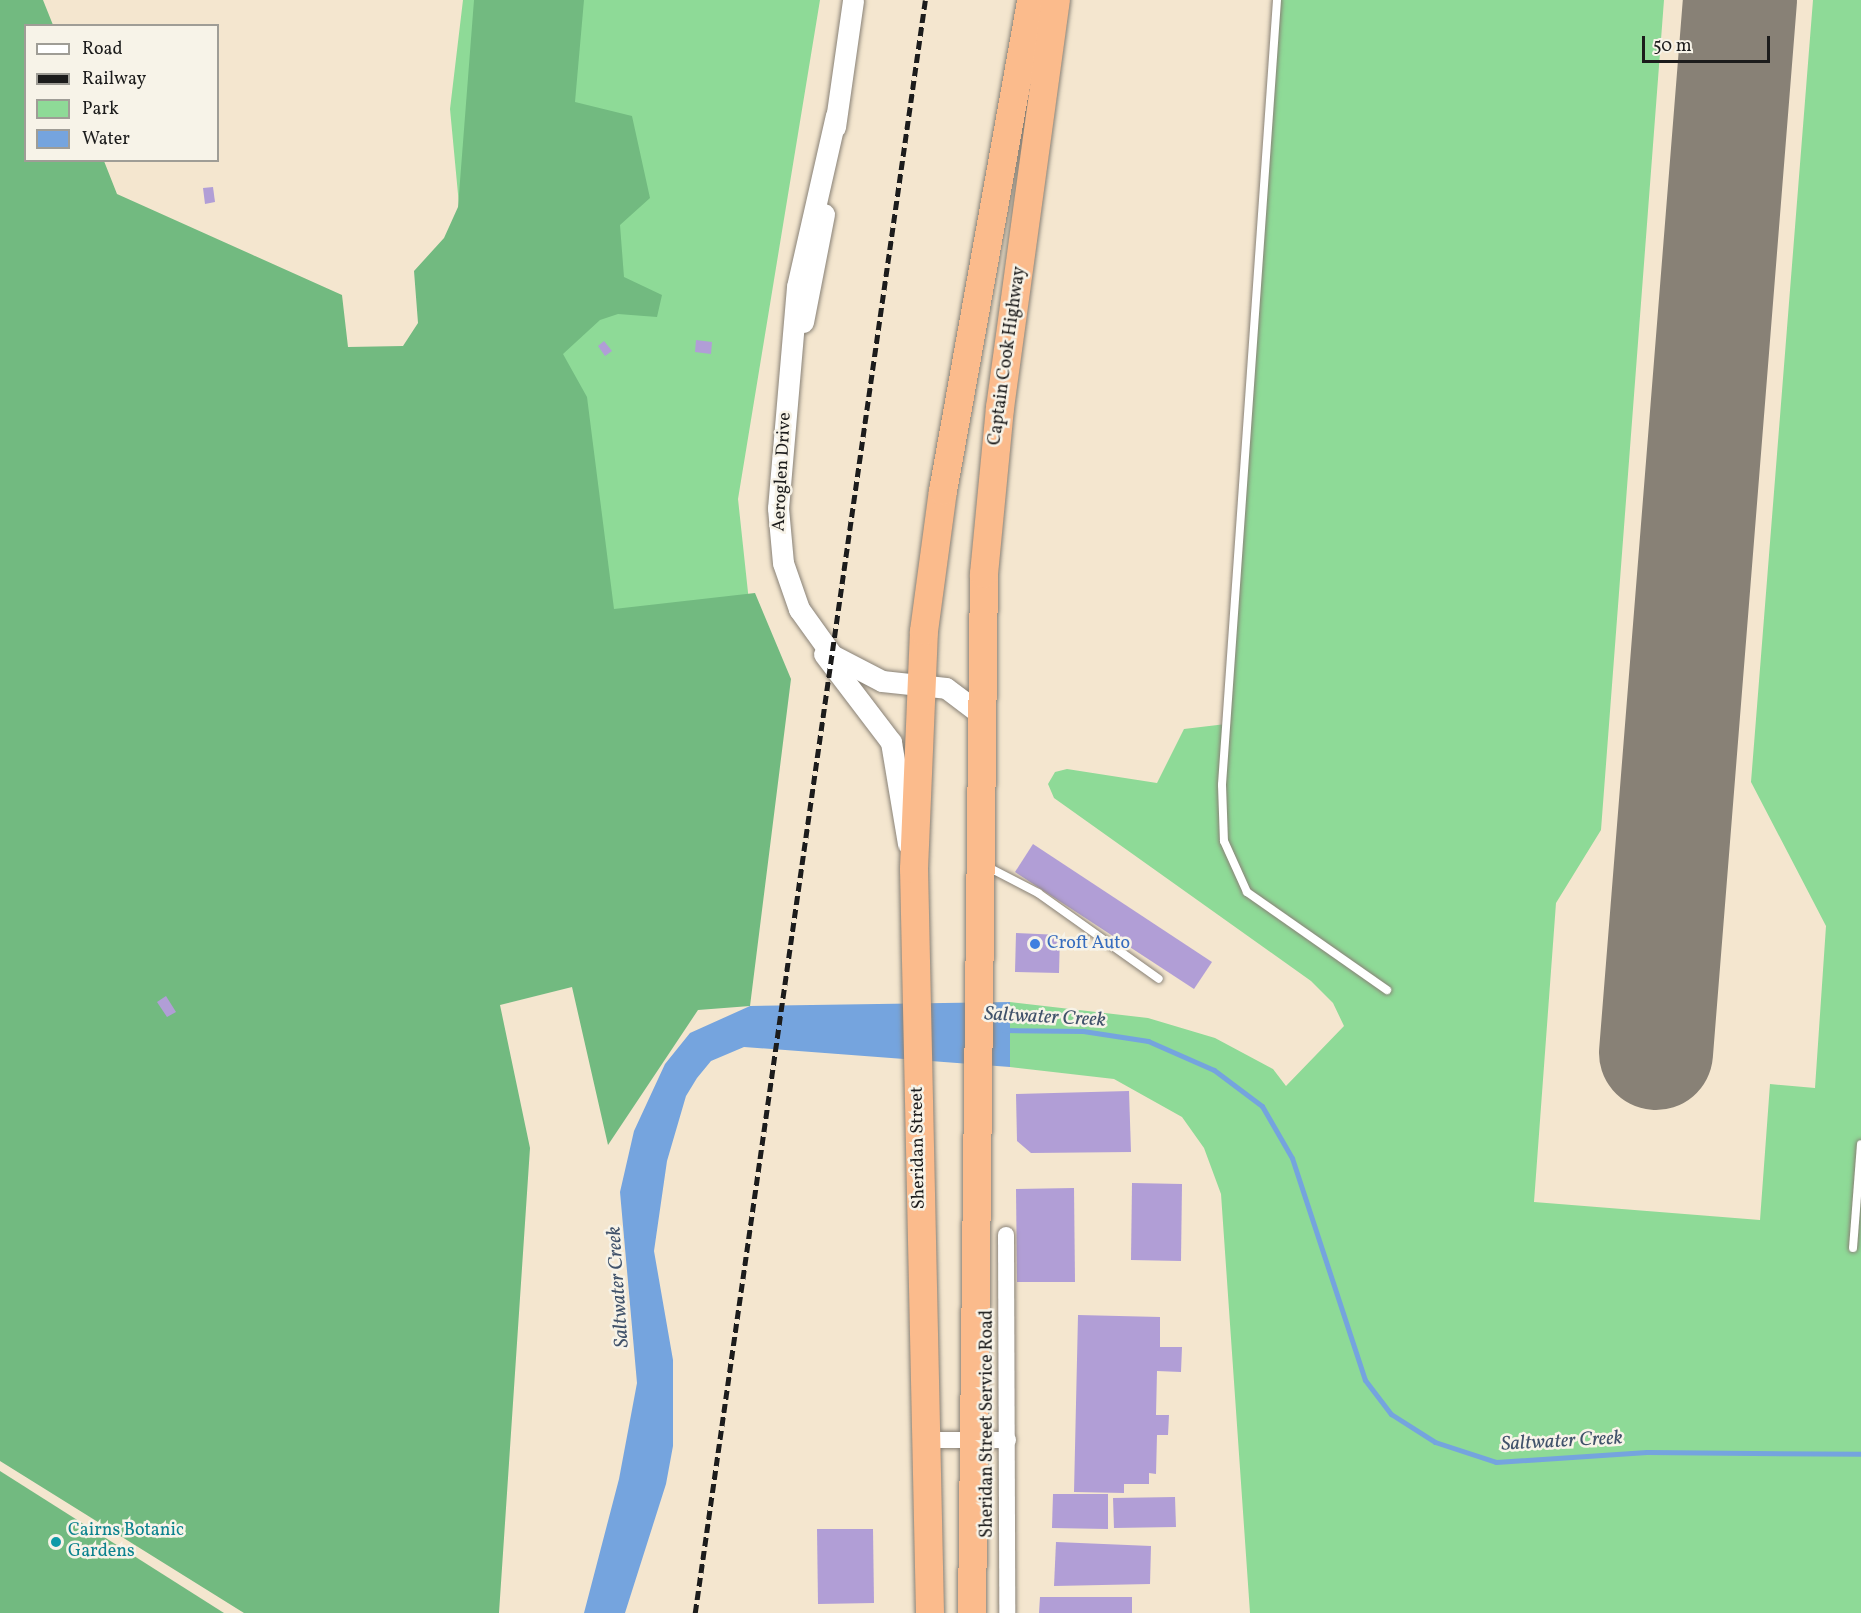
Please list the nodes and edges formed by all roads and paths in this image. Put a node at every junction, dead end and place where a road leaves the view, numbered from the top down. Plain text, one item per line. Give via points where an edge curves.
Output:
1 (853, 0) edge
2 (1031, 0) edge
3 (1056, 0) edge
4 (1277, 0) edge
5 (817, 637) junction
6 (922, 684) junction
7 (979, 713) junction
8 (977, 863) junction
9 (914, 869) junction
10 (1159, 979) dead end
11 (1387, 990) dead end
12 (1861, 1144) edge
13 (1006, 1234) dead end
14 (1853, 1248) dead end
15 (926, 1440) junction
16 (976, 1440) junction
17 (1008, 1440) junction
18 (930, 1613) edge
19 (972, 1613) edge
20 (1007, 1613) edge

1 - 5 street, Aeroglen Drive via 812,290 789,371 779,536 788,582
2 - 6 highway, Captain Cook Highway via 943,491
3 - 7 highway, Captain Cook Highway via 996,442
4 - 11 lane via 1223,775 1224,841 1247,892
5 - 6 street, Aeroglen Drive via 832,655 872,678
5 - 9 street, Aeroglen Drive via 830,667 891,742
6 - 7 street, Aeroglen Drive via 957,694
6 - 9 highway, Sheridan Street
7 - 8 highway
8 - 10 lane via 1038,893
8 - 16 highway
9 - 15 highway, Sheridan Street
12 - 14 lane
13 - 17 street, Sheridan Street Service Road
15 - 16 street
15 - 18 highway, Sheridan Street
16 - 17 street
16 - 19 highway
17 - 20 street, Sheridan Street Service Road

